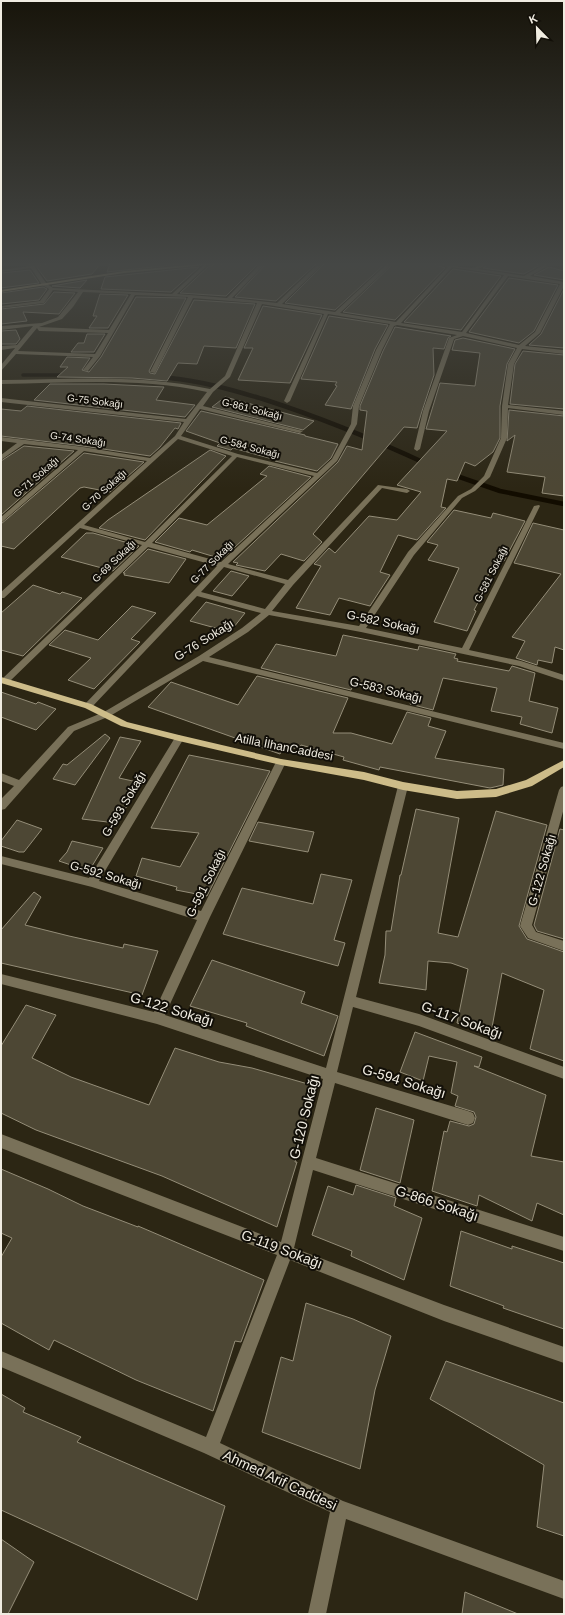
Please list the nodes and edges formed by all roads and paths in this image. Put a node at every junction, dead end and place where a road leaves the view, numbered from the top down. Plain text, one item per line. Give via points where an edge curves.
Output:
1 (25, 338) edge
2 (107, 338) edge
3 (170, 338) edge
4 (244, 338) edge
5 (315, 338) edge
6 (385, 338) edge
7 (452, 338) edge
8 (482, 338) edge
9 (530, 338) edge
10 (19, 346) junction
11 (520, 347) junction
12 (1, 348) edge
13 (13, 352) junction
14 (564, 352) edge
15 (97, 356) junction
16 (2, 368) edge
17 (86, 370) dead end
18 (153, 372) dead end
19 (1, 382) edge
20 (211, 391) junction
21 (1, 400) edge
22 (287, 401) dead end
23 (505, 406) junction
24 (200, 407) junction
25 (564, 414) edge
26 (188, 421) junction
27 (300, 431) dead end
28 (177, 437) junction
29 (1, 439) edge
30 (22, 442) junction
31 (83, 449) junction
32 (417, 449) dead end
33 (236, 455) junction
34 (1, 458) edge
35 (152, 460) junction
36 (318, 475) junction
37 (407, 492) dead end
38 (537, 506) dead end
39 (1, 521) edge
40 (79, 526) junction
41 (147, 544) junction
42 (223, 564) junction
43 (290, 584) junction
44 (196, 593) junction
45 (1, 596) edge
46 (267, 612) junction
47 (361, 630) junction
48 (464, 652) junction
49 (202, 658) junction
50 (563, 675) edge
51 (3, 681) edge
52 (88, 706) junction
53 (107, 714) junction
54 (178, 738) junction
55 (564, 746) edge
56 (281, 762) junction
57 (564, 763) edge
58 (1, 777) edge
59 (20, 784) junction
60 (403, 786) junction
61 (564, 790) edge
62 (1, 806) edge
63 (1, 860) edge
64 (92, 883) junction
65 (204, 917) junction
66 (564, 946) edge
67 (1, 979) edge
68 (349, 1000) junction
69 (157, 1018) junction
70 (564, 1073) edge
71 (331, 1076) junction
72 (468, 1118) dead end
73 (1, 1141) edge
74 (309, 1162) junction
75 (564, 1244) edge
76 (286, 1251) junction
77 (564, 1355) edge
78 (1, 1359) edge
79 (210, 1448) junction
80 (340, 1508) junction
81 (564, 1590) edge
82 (317, 1614) edge

1 - 10 street
2 - 15 street
3 - 18 street
4 - 20 street, G-70 Sokağı via 227,377
5 - 22 street
6 - 36 street, G-77 Sokağı via 356,406 354,424 336,460
7 - 32 street via 426,411
8 - 11 street
9 - 11 street
10 - 12 street
10 - 13 street
11 - 14 street
11 - 23 street via 511,364
13 - 15 street
13 - 16 street
15 - 17 street
19 - 20 street via 132,380
20 - 24 street, G-70 Sokağı
21 - 26 street, G-75 Sokağı
23 - 25 street
23 - 47 street via 504,438 487,477 473,490 460,497 411,554
24 - 26 street, G-70 Sokağı
24 - 27 street, G-861 Sokağı
26 - 28 street, G-70 Sokağı
28 - 33 street, G-584 Sokağı
28 - 35 street, G-70 Sokağı
29 - 30 street, G-74 Sokağı
30 - 31 street, G-74 Sokağı
30 - 34 street
31 - 35 street, G-74 Sokağı
31 - 39 street, G-71 Sokağı
33 - 36 street, G-584 Sokağı
33 - 41 street, G-69 Sokağı
35 - 40 street, G-70 Sokağı
36 - 42 street, G-77 Sokağı
37 - 43 street, G-76 Sokağı via 380,486
38 - 48 street, G-581 Sokağı
40 - 41 street
40 - 45 street, G-70 Sokağı
41 - 42 street
41 - 51 street, G-69 Sokağı
42 - 43 street
42 - 44 street, G-77 Sokağı
43 - 46 street, G-76 Sokağı
44 - 46 street, G-582 Sokağı
44 - 52 street, G-77 Sokağı
46 - 47 street, G-582 Sokağı
46 - 49 street, G-76 Sokağı
47 - 48 street, G-582 Sokağı
48 - 50 street, G-582 Sokağı
49 - 53 street, G-76 Sokağı
49 - 55 street, G-583 Sokağı
51 - 52 main road, Atilla İlhanCaddesi
52 - 53 main road, Atilla İlhanCaddesi
53 - 54 main road, Atilla İlhanCaddesi via 124,724
53 - 59 street, G-76 Sokağı via 71,729
54 - 56 main road, Atilla İlhanCaddesi
54 - 64 street, G-593 Sokağı
56 - 60 main road, Atilla İlhanCaddesi via 364,776
56 - 65 street, G-591 Sokağı
57 - 60 main road, Atilla İlhanCaddesi via 529,783 496,793 458,795
58 - 59 street
59 - 62 street, G-76 Sokağı
60 - 68 street, G-120 Sokağı
61 - 66 street, G-122 Sokağı via 526,926 532,935
63 - 64 street, G-592 Sokağı
64 - 65 street, G-592 Sokağı
65 - 69 street, G-591 Sokağı
67 - 69 street, G-122 Sokağı
68 - 70 street, G-117 Sokağı via 419,1020
68 - 71 street, G-120 Sokağı
69 - 71 street, G-122 Sokağı
71 - 72 street, G-594 Sokağı
71 - 74 street, G-120 Sokağı
73 - 76 street, G-119 Sokağı
74 - 75 street, G-866 Sokağı
74 - 76 street, G-120 Sokağı
76 - 77 street, G-119 Sokağı via 444,1313
76 - 79 street, G-120 Sokağı
78 - 79 street, Ahmed Arif Caddesi
79 - 80 street, Ahmed Arif Caddesi
80 - 81 street, Ahmed Arif Caddesi
80 - 82 street

